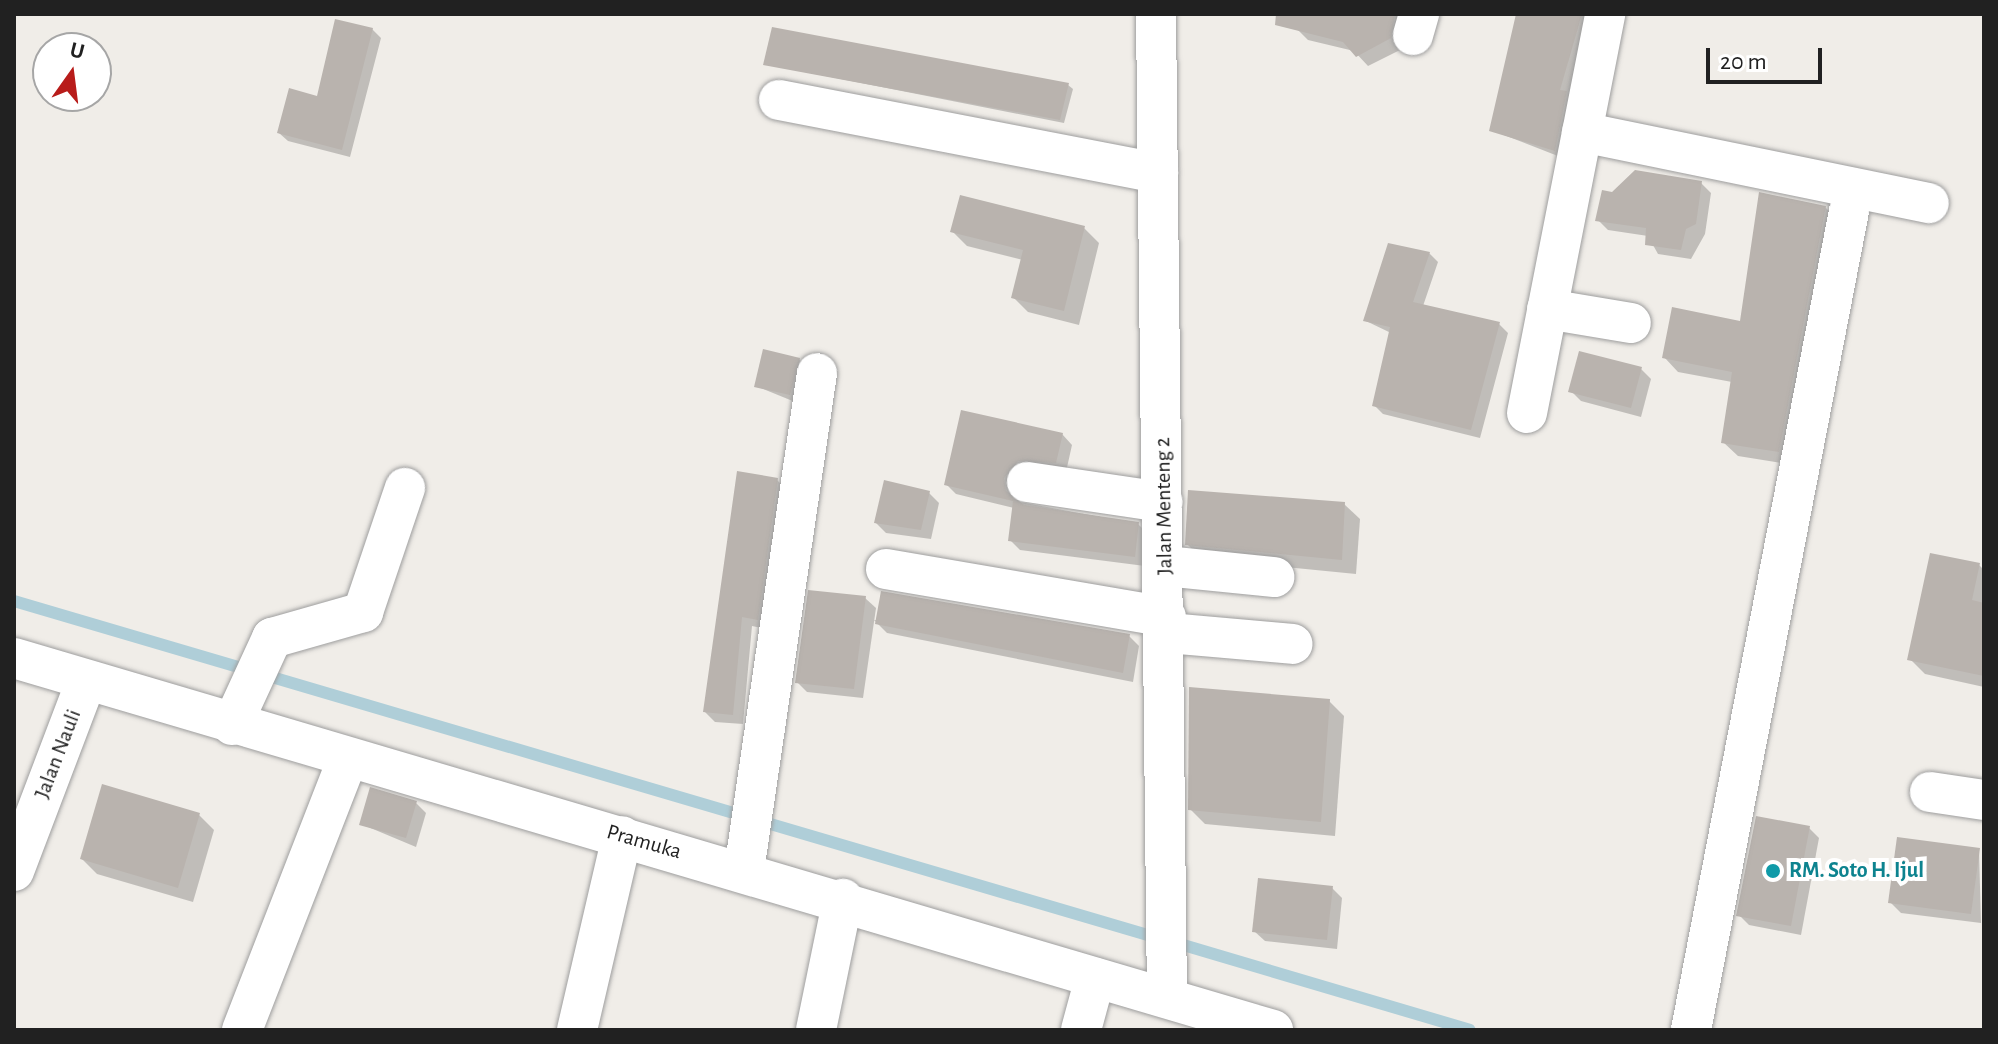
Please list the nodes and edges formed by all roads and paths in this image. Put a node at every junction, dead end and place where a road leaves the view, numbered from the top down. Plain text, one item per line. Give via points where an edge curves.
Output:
1 (1156, 14) edge
2 (1605, 14) edge
3 (779, 100) dead end
4 (1582, 132) junction
5 (1158, 173) junction
6 (1929, 203) dead end
7 (1849, 211) dead end
8 (1547, 309) junction
9 (1631, 323) dead end
10 (817, 373) dead end
11 (1527, 413) dead end
12 (1027, 482) dead end
13 (405, 488) dead end
14 (1163, 502) junction
15 (1165, 566) junction
16 (886, 569) dead end
17 (1274, 577) dead end
18 (1167, 625) junction
19 (1293, 644) dead end
20 (14, 658) edge
21 (86, 681) junction
22 (232, 725) junction
23 (347, 760) junction
24 (1930, 792) dead end
25 (1984, 800) edge
26 (622, 836) junction
27 (747, 854) junction
28 (14, 871) edge
29 (843, 899) junction
30 (1095, 978) junction
31 (1168, 982) junction
32 (242, 1030) edge
33 (577, 1030) edge
34 (816, 1030) edge
35 (1081, 1030) edge
36 (1273, 1030) edge
37 (1691, 1030) edge

1 - 5 street, Jalan Menteng 2
2 - 4 street
3 - 5 street
4 - 6 street
4 - 8 street
5 - 14 street, Jalan Menteng 2
7 - 37 street
8 - 9 street
8 - 11 street
10 - 27 street
12 - 14 street
13 - 22 street via 363,612 272,638
14 - 15 street, Jalan Menteng 2
15 - 17 street
15 - 18 street, Jalan Menteng 2
16 - 18 street
18 - 19 street
18 - 31 street, Jalan Menteng 2
20 - 21 street, Pramuka
21 - 22 street, Pramuka
21 - 28 street, Jalan Nauli
22 - 23 street, Pramuka
23 - 26 street, Pramuka
23 - 32 street
24 - 25 street
26 - 27 street, Pramuka
26 - 33 street
27 - 29 street, Pramuka
29 - 30 street, Pramuka
29 - 34 street
30 - 31 street, Pramuka
30 - 35 street
31 - 36 street, Pramuka

